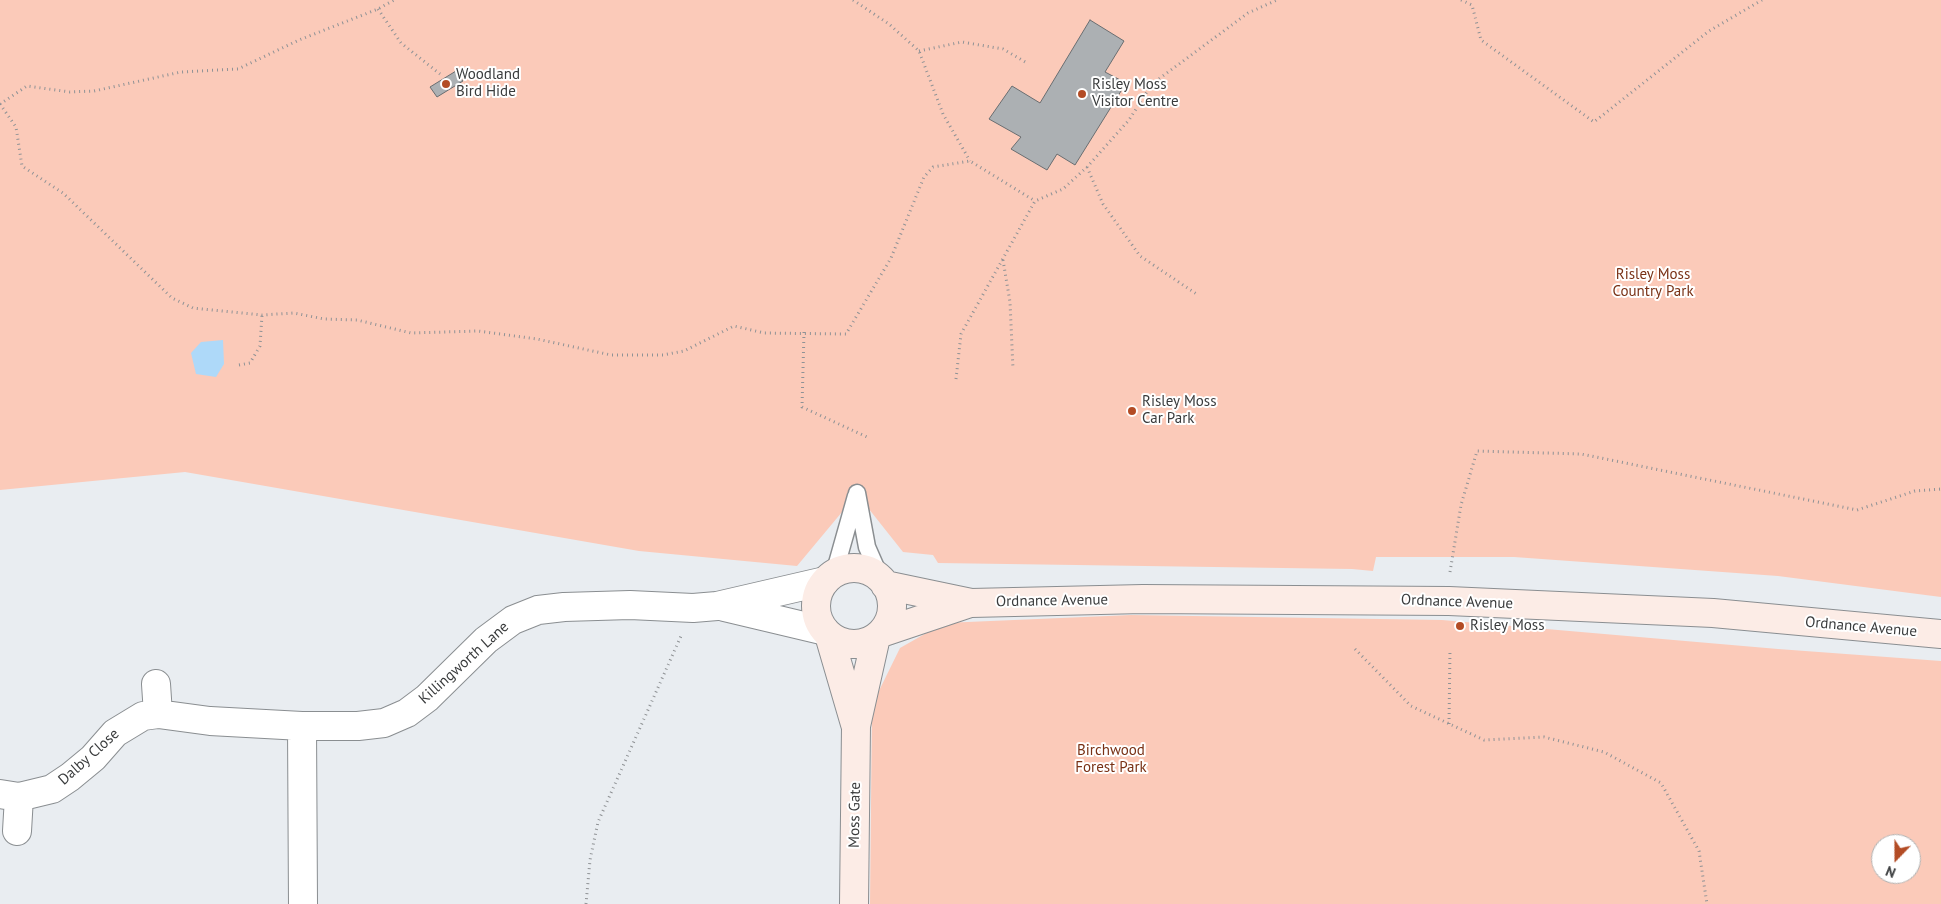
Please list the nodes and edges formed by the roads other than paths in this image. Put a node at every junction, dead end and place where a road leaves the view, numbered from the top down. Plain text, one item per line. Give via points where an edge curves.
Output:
1 (830, 577) junction
2 (883, 582) junction
3 (971, 602) junction
4 (705, 607) junction
5 (827, 633) junction
6 (1941, 634) edge
7 (878, 635) junction
8 (156, 684) dead end
9 (158, 714) junction
10 (302, 726) junction
11 (856, 726) junction
12 (10, 795) edge
13 (17, 831) dead end
14 (303, 904) edge
15 (854, 904) edge

1 - 2 street via 846,569 859,568 871,572
1 - 2 lane via 857,494 867,547
1 - 4 street, Killingworth Lane
1 - 5 street via 819,590 816,611
2 - 3 street, Ordnance Avenue
2 - 7 street via 891,596 892,610
3 - 6 street, Ordnance Avenue via 1143,599 1449,601 1713,614
3 - 7 street, Ordnance Avenue
4 - 5 street, Killingworth Lane
4 - 10 street, Killingworth Lane via 630,605 538,610 513,620 486,640 427,698 407,713 384,723
5 - 7 street via 852,644
5 - 11 street, Moss Gate
7 - 11 street, Moss Gate
8 - 9 street
9 - 10 street, Dalby Close via 210,721
9 - 12 street, Dalby Close via 128,723 93,758 52,789
10 - 14 street
11 - 15 street, Moss Gate
12 - 13 street, Dalby Close

